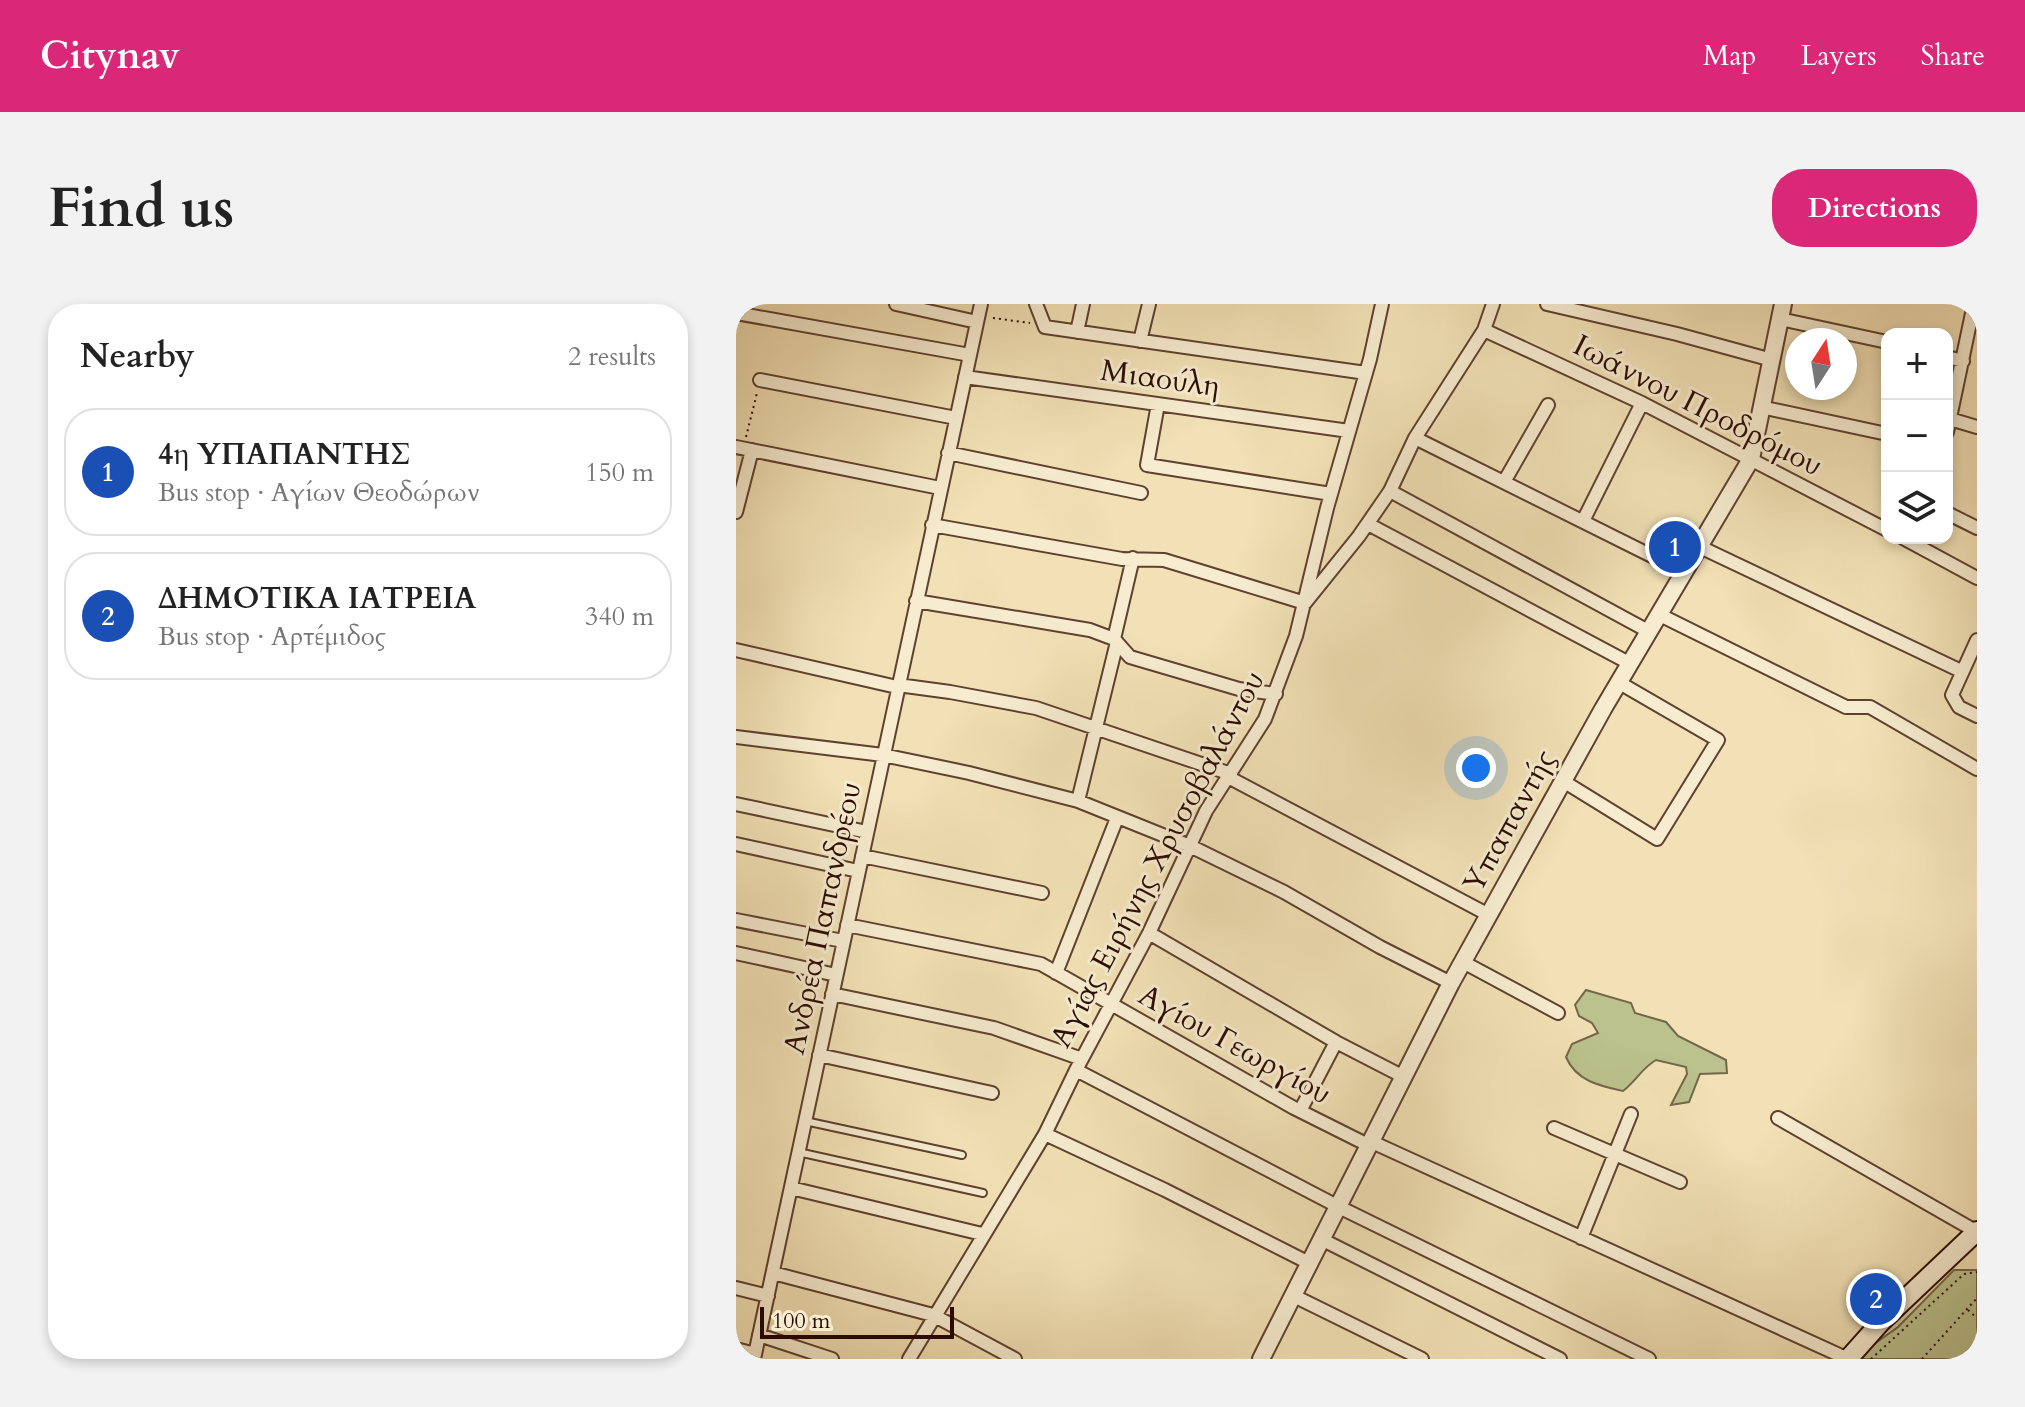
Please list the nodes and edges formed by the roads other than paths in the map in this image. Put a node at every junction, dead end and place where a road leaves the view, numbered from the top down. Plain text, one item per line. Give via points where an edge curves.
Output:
1 (896, 304) edge
2 (1036, 304) edge
3 (1083, 304) edge
4 (1149, 304) edge
5 (1382, 304) edge
6 (1493, 304) edge
7 (1547, 304) edge
8 (1974, 304) edge
9 (1782, 312) edge
10 (736, 313) edge
11 (979, 314) edge
12 (1484, 330) junction
13 (1077, 332) junction
14 (1881, 340) edge
15 (1140, 341) junction
16 (970, 355) junction
17 (1953, 358) edge
18 (1772, 360) junction
19 (1963, 361) junction
20 (1366, 373) junction
21 (965, 377) junction
22 (760, 380) road end
23 (1642, 403) junction
24 (1158, 404) junction
25 (1548, 405) dead end
26 (1953, 406) edge
27 (1761, 407) junction
28 (956, 418) junction
29 (1953, 420) edge
30 (1977, 427) edge
31 (1349, 431) junction
32 (1881, 433) edge
33 (1415, 438) junction
34 (743, 449) edge
35 (948, 453) junction
36 (1751, 459) junction
37 (1504, 482) junction
38 (940, 488) junction
39 (1390, 491) junction
40 (1141, 493) dead end
41 (1331, 494) junction
42 (736, 512) edge
43 (1953, 516) edge
44 (1583, 521) junction
45 (1368, 524) junction
46 (932, 525) junction
47 (1881, 527) edge
48 (1977, 528) edge
49 (1927, 544) edge
50 (1698, 546) junction
51 (1133, 558) junction
52 (1682, 571) junction
53 (1977, 578) edge
54 (916, 601) junction
55 (1305, 603) junction
56 (1658, 614) junction
57 (1648, 631) junction
58 (1115, 640) junction
59 (1976, 643) edge
60 (736, 650) edge
61 (1629, 663) junction
62 (1961, 671) junction
63 (1618, 682) junction
64 (898, 686) junction
65 (1276, 694) junction
66 (1973, 714) edge
67 (1095, 728) junction
68 (736, 737) edge
69 (883, 755) junction
70 (1977, 769) edge
71 (1230, 776) junction
72 (1563, 781) junction
73 (1078, 801) junction
74 (736, 804) edge
75 (1117, 818) junction
76 (867, 832) junction
77 (736, 844) edge
78 (1190, 846) junction
79 (862, 856) junction
80 (858, 871) junction
81 (1042, 893) dead end
82 (1489, 915) junction
83 (736, 920) edge
84 (847, 925) junction
85 (1149, 933) junction
86 (843, 941) junction
87 (736, 953) edge
88 (1463, 962) junction
89 (1056, 973) junction
90 (836, 975) junction
91 (1451, 983) junction
92 (832, 994) junction
93 (1111, 1005) junction
94 (1558, 1013) dead end
95 (1336, 1042) junction
96 (819, 1055) junction
97 (1079, 1064) junction
98 (1404, 1077) junction
99 (992, 1093) dead end
100 (1300, 1111) junction
101 (1631, 1114) dead end
102 (1778, 1118) dead end
103 (805, 1121) junction
104 (1554, 1128) dead end
105 (1045, 1134) junction
106 (1371, 1144) junction
107 (798, 1152) junction
108 (962, 1155) dead end
109 (1615, 1155) junction
110 (1680, 1182) dead end
111 (791, 1188) junction
112 (983, 1193) dead end
113 (1339, 1207) junction
114 (1977, 1232) edge
115 (982, 1234) junction
116 (1581, 1238) junction
117 (1323, 1240) junction
118 (1311, 1264) junction
119 (773, 1273) junction
120 (736, 1288) edge
121 (768, 1296) junction
122 (1294, 1296) junction
123 (933, 1315) junction
124 (759, 1335) junction
125 (736, 1349) edge
126 (755, 1356) edge
127 (832, 1359) edge
128 (909, 1359) edge
129 (1015, 1359) edge
130 (1261, 1359) edge
131 (1422, 1359) edge
132 (1560, 1359) edge
133 (1649, 1359) edge
134 (1848, 1359) edge

1 - 11 street
2 - 13 street via 1045,327
3 - 13 street
4 - 15 street
5 - 20 street, Αγίας Ειρήνης Χρυσοβαλάντου
6 - 12 street
7 - 18 street
8 - 19 street
9 - 14 street
9 - 18 street, Υπαπαντής
10 - 16 street
11 - 16 street, Ανδρέα Παπανδρέου
12 - 23 street, Ιωάννου Προδρόμου
12 - 33 street
13 - 15 street
15 - 20 street
16 - 21 street, Ανδρέα Παπανδρέου
17 - 19 street
18 - 27 street, Υπαπαντής
19 - 26 street
20 - 31 street, Αγίας Ειρήνης Χρυσοβαλάντου
21 - 24 street, Μιαούλη
21 - 28 street, Ανδρέα Παπανδρέου
22 - 28 street
23 - 36 street, Ιωάννου Προδρόμου
23 - 44 street
24 - 31 street, Μιαούλη
24 - 41 street via 1147,465
25 - 37 street
27 - 32 street
27 - 36 street, Υπαπαντής
28 - 35 street, Ανδρέα Παπανδρέου
29 - 30 street
31 - 41 street, Αγίας Ειρήνης Χρυσοβαλάντου
33 - 37 street
33 - 39 street
34 - 38 street
34 - 42 street
35 - 38 street, Ανδρέα Παπανδρέου
35 - 40 street
36 - 47 street, Ιωάννου Προδρόμου
36 - 50 street, Υπαπαντής
37 - 44 street
38 - 46 street, Ανδρέα Παπανδρέου
39 - 45 street
39 - 57 street
41 - 55 street, Αγίας Ειρήνης Χρυσοβαλάντου
43 - 48 street
44 - 52 street
45 - 55 street
45 - 61 street
46 - 51 street
46 - 54 street, Ανδρέα Παπανδρέου
49 - 53 street
50 - 52 street, Υπαπαντής
50 - 62 street
51 - 55 street via 1164,560
51 - 58 street
52 - 56 street, Υπαπαντής
54 - 58 street via 1090,630
54 - 64 street, Ανδρέα Παπανδρέου
55 - 65 street, Αγίας Ειρήνης Χρυσοβαλάντου
56 - 57 street, Υπαπαντής
56 - 70 street via 1848,708 1870,707
57 - 61 street, Υπαπαντής
58 - 65 street via 1130,657 1239,689
58 - 67 street
59 - 62 street
60 - 64 street
61 - 63 street, Υπαπαντής
62 - 66 street via 1952,695 1959,707
63 - 72 street, Υπαπαντής
63 - 72 street via 1718,740 1657,839
64 - 67 street via 1014,703
64 - 69 street, Ανδρέα Παπανδρέου
65 - 71 street, Αγίας Ειρήνης Χρυσοβαλάντου
67 - 71 street
67 - 73 street
68 - 69 street
69 - 73 street
69 - 76 street, Ανδρέα Παπανδρέου
71 - 78 street, Αγίας Ειρήνης Χρυσοβαλάντου
71 - 82 street
72 - 82 street, Υπαπαντής
73 - 75 street
74 - 76 street
75 - 78 street
75 - 89 street
76 - 79 street, Ανδρέα Παπανδρέου
77 - 80 street
78 - 85 street, Αγίας Ειρήνης Χρυσοβαλάντου
78 - 91 street
79 - 80 street, Ανδρέα Παπανδρέου
79 - 81 street
80 - 84 street, Ανδρέα Παπανδρέου
82 - 88 street, Υπαπαντής
83 - 86 street
84 - 86 street, Ανδρέα Παπανδρέου
84 - 89 street, Αγίου Γεωργίου via 1041,964
85 - 93 street, Αγίας Ειρήνης Χρυσοβαλάντου
85 - 95 street
86 - 90 street, Ανδρέα Παπανδρέου
87 - 90 street
88 - 91 street, Υπαπαντής
88 - 94 street
89 - 93 street, Αγίου Γεωργίου
90 - 92 street, Ανδρέα Παπανδρέου
91 - 98 street, Υπαπαντής
92 - 96 street, Ανδρέα Παπανδρέου
92 - 97 street via 994,1028
93 - 97 street, Αγίας Ειρήνης Χρυσοβαλάντου
93 - 100 street, Αγίου Γεωργίου
95 - 98 street
95 - 100 street
96 - 99 street
96 - 103 street, Ανδρέα Παπανδρέου
97 - 105 street, Αγίας Ειρήνης Χρυσοβαλάντου
97 - 113 street
98 - 106 street, Υπαπαντής
100 - 106 street, Αγίου Γεωργίου
101 - 109 street
102 - 114 street
103 - 107 street, Ανδρέα Παπανδρέου
103 - 108 lane
104 - 109 street
105 - 115 street, Αγίας Ειρήνης Χρυσοβαλάντου
105 - 118 street
106 - 113 street, Υπαπαντής
106 - 116 street, Αγίου Γεωργίου
107 - 111 street, Ανδρέα Παπανδρέου
107 - 112 lane
109 - 110 street
109 - 116 street
111 - 115 street
111 - 119 street, Ανδρέα Παπανδρέου
113 - 117 street, Υπαπαντής
113 - 133 street
114 - 134 main road
115 - 123 street, Αγίας Ειρήνης Χρυσοβαλάντου
116 - 134 street, Αγίου Γεωργίου
117 - 118 street, Υπαπαντής
117 - 132 street
118 - 122 street, Υπαπαντής
119 - 121 street, Ανδρέα Παπανδρέου
119 - 123 street
120 - 121 street
121 - 124 street, Ανδρέα Παπανδρέου
122 - 130 street, Υπαπαντής
122 - 131 street
123 - 128 street, Αγίας Ειρήνης Χρυσοβαλάντου
123 - 129 street
124 - 126 street, Ανδρέα Παπανδρέου
124 - 127 street
125 - 126 street

